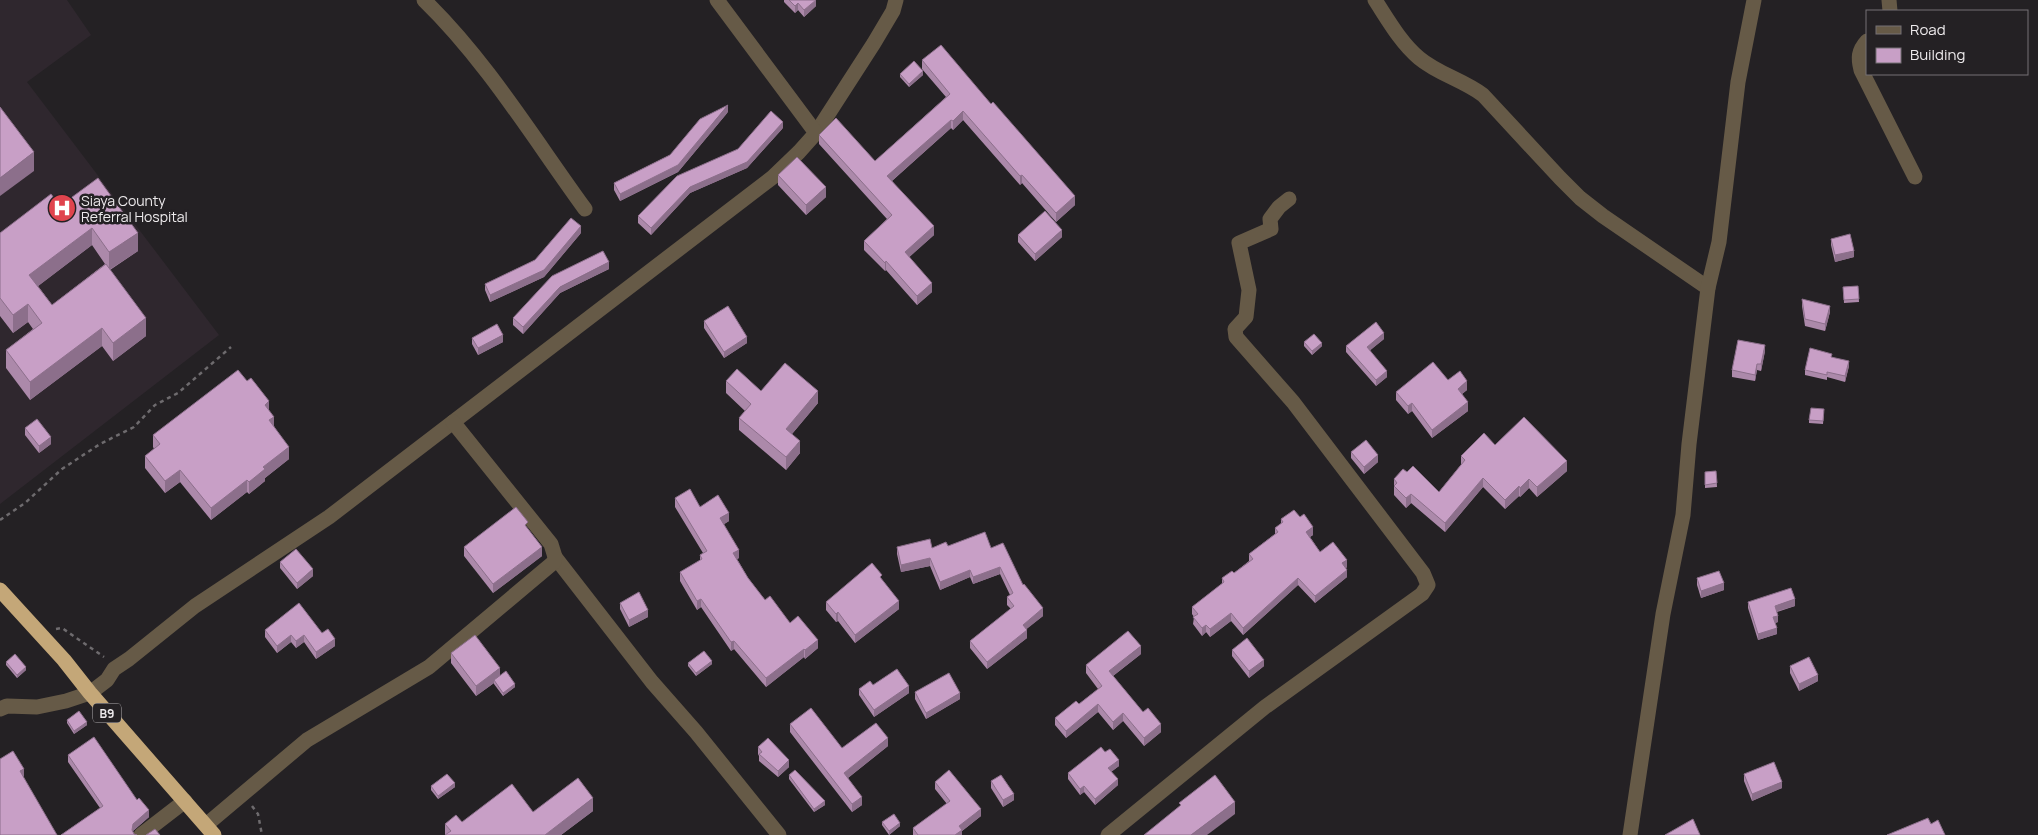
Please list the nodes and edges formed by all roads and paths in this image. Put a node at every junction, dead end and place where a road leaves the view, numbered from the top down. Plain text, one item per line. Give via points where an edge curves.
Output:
1 (424, 0) edge
2 (717, 0) edge
3 (896, 0) edge
4 (1375, 0) edge
5 (1754, 0) edge
6 (1866, 42) edge
7 (816, 132) junction
8 (1915, 177) dead end
9 (1289, 199) dead end
10 (585, 209) dead end
11 (1708, 288) junction
12 (231, 347) dead end
13 (453, 422) junction
14 (0, 520) edge
15 (556, 557) junction
16 (0, 590) edge
17 (35, 627) junction
18 (117, 667) junction
19 (90, 693) junction
20 (0, 709) edge
21 (244, 795) junction
22 (185, 801) junction
23 (210, 830) edge
24 (141, 835) edge
25 (262, 835) edge
26 (779, 835) edge
27 (1108, 835) edge
28 (1630, 835) edge

1 - 10 street via 483,66
2 - 7 street
3 - 7 street via 874,43
4 - 11 street via 1420,59 1483,95 1580,198
5 - 11 street via 1738,82 1719,242
6 - 8 street via 1858,59 1861,70
7 - 13 street via 773,177
9 - 27 street via 1270,219 1271,229 1239,243 1249,290 1246,317 1235,329 1236,337 1293,402 1423,573 1428,585 1415,600 1264,707
11 - 28 street via 1683,515 1663,614
12 - 14 path via 178,392 155,405 134,427 62,469 25,503
13 - 15 street via 530,516 551,544
13 - 18 street via 329,517 195,606
15 - 21 street via 550,567 429,667 307,740
15 - 26 street via 652,682
16 - 17 highway, B9
17 - 18 path via 62,628
17 - 19 highway, B9
18 - 19 street
19 - 20 street via 37,707 7,706
19 - 22 highway, B9
21 - 23 street
21 - 25 path via 258,814
22 - 23 highway, B9
22 - 24 street

